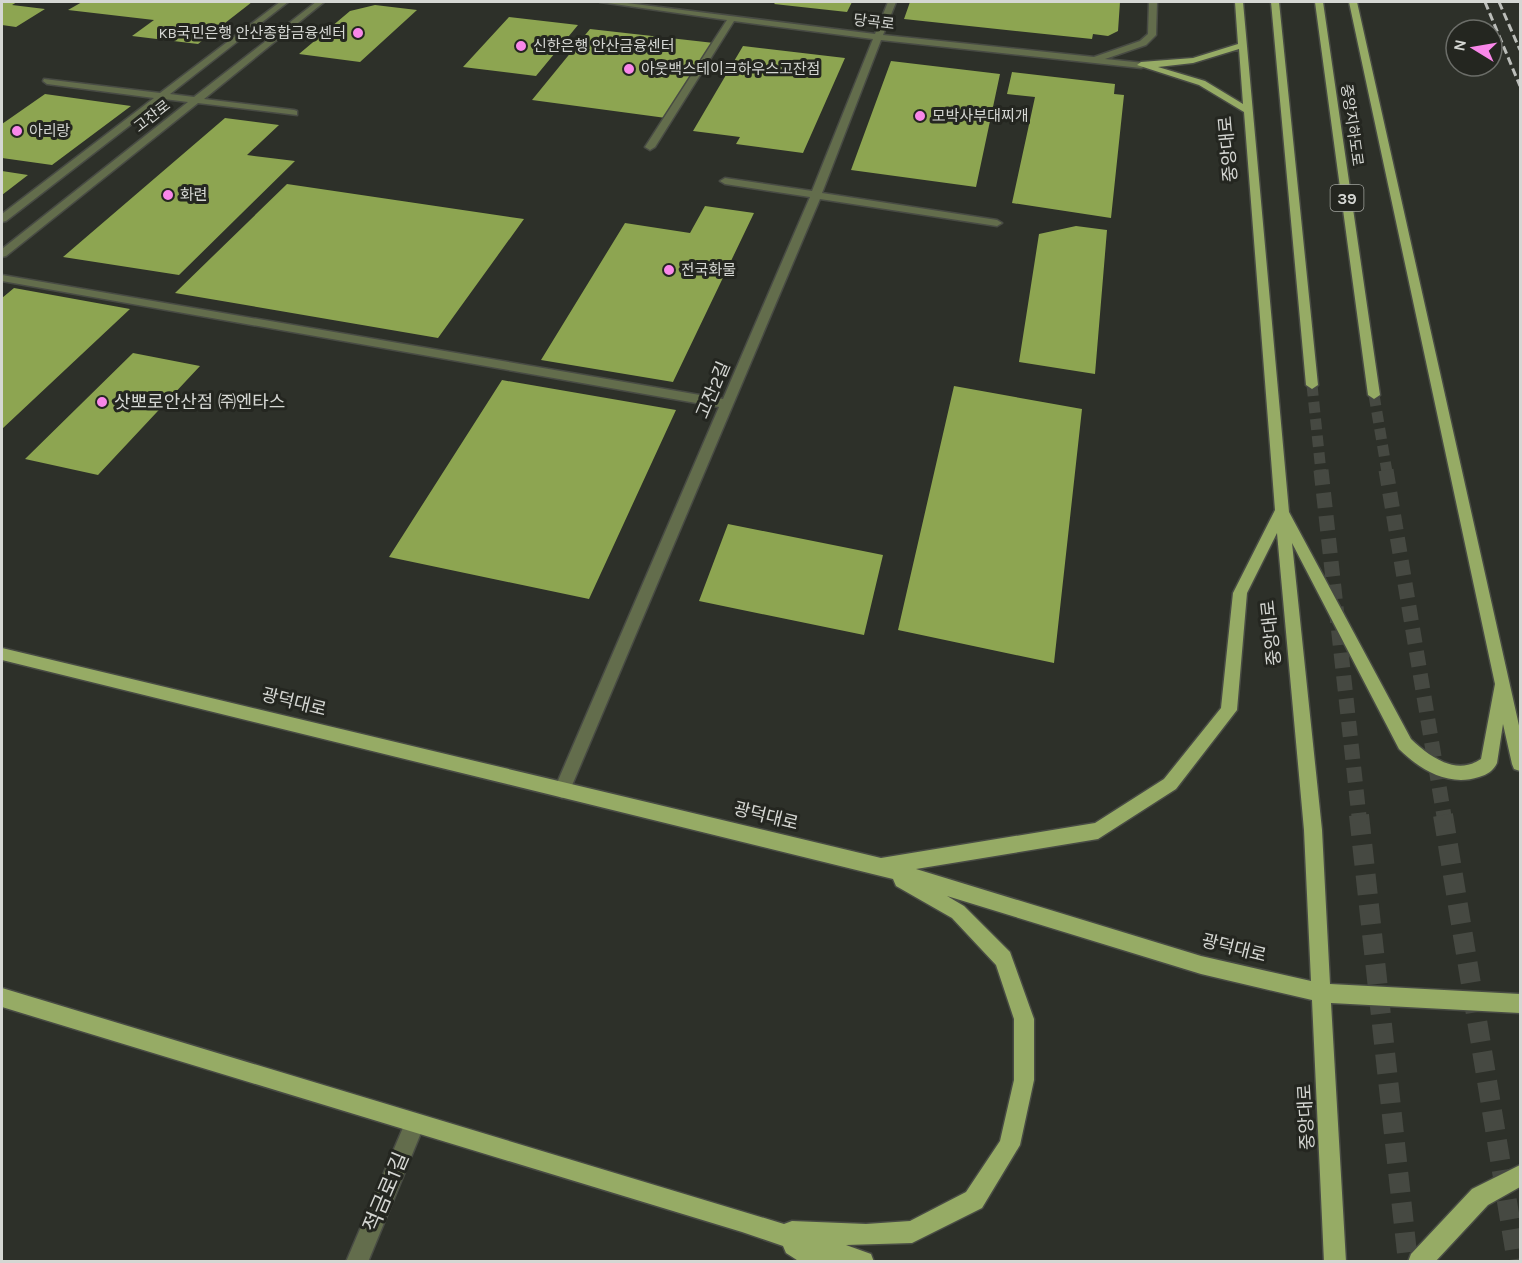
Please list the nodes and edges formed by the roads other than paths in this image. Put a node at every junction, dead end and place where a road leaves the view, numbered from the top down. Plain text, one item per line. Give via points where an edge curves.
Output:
1 (284, 2) edge
2 (320, 2) edge
3 (604, 2) edge
4 (892, 2) edge
5 (1153, 2) edge
6 (1239, 2) edge
7 (1275, 2) edge
8 (1319, 2) edge
9 (1353, 2) edge
10 (733, 17) junction
11 (879, 37) junction
12 (1242, 45) junction
13 (1092, 59) junction
14 (1141, 65) junction
15 (47, 81) dead end
16 (162, 95) junction
17 (196, 100) junction
18 (1248, 111) junction
19 (294, 113) dead end
20 (650, 147) dead end
21 (725, 181) dead end
22 (816, 195) junction
23 (2, 219) edge
24 (998, 223) dead end
25 (2, 254) edge
26 (2, 278) edge
27 (1312, 385) tunnel mouth
28 (1374, 395) tunnel mouth
29 (727, 404) junction
30 (1282, 510) junction
31 (2, 654) edge
32 (1503, 678) junction
33 (1521, 697) edge
34 (1521, 764) edge
35 (561, 790) junction
36 (878, 866) junction
37 (1322, 993) junction
38 (2, 998) edge
39 (1521, 1004) edge
40 (415, 1123) junction
41 (1521, 1176) edge
42 (774, 1232) junction
43 (357, 1262) edge
44 (821, 1262) edge
45 (863, 1262) edge
46 (1335, 1262) edge
47 (1419, 1262) edge

1 - 16 street, 고잔로
2 - 17 street, 고잔로
3 - 10 street, 당곡로
4 - 11 street, 고잔2길
5 - 13 street via 1152,35 1143,43
6 - 12 main road, 중앙대로
7 - 27 main road
8 - 28 main road, 중앙지하도로 / 39
9 - 32 main road
10 - 11 street, 당곡로
10 - 20 street
11 - 13 street, 당곡로
11 - 22 street, 고잔2길
12 - 14 main road via 1178,65
12 - 18 main road, 중앙대로
13 - 14 street, 당곡로
14 - 18 main road via 1202,83
15 - 16 street
16 - 17 street
16 - 23 street, 고잔로
17 - 19 street
17 - 25 street, 고잔로
18 - 30 main road, 중앙대로
21 - 22 street
22 - 24 street
22 - 29 street, 고잔2길
26 - 29 street
29 - 35 street, 고잔2길
30 - 32 main road via 1399,734 1421,760 1462,774 1474,773 1489,763
30 - 36 main road via 1240,593 1229,710 1170,784 1098,831
30 - 37 main road, 중앙대로 via 1313,830
31 - 35 main road, 광덕대로
32 - 33 main road
32 - 34 main road
35 - 36 main road, 광덕대로
36 - 37 main road, 광덕대로 via 1201,965
36 - 42 main road via 958,912 1003,959 1024,1019 1024,1080 1010,1144 974,1200 912,1232
37 - 39 main road, 광덕대로
37 - 46 main road, 중앙대로
38 - 40 main road
40 - 42 main road
40 - 43 street, 적금로1길
41 - 47 main road via 1480,1197
42 - 44 main road
42 - 45 main road

